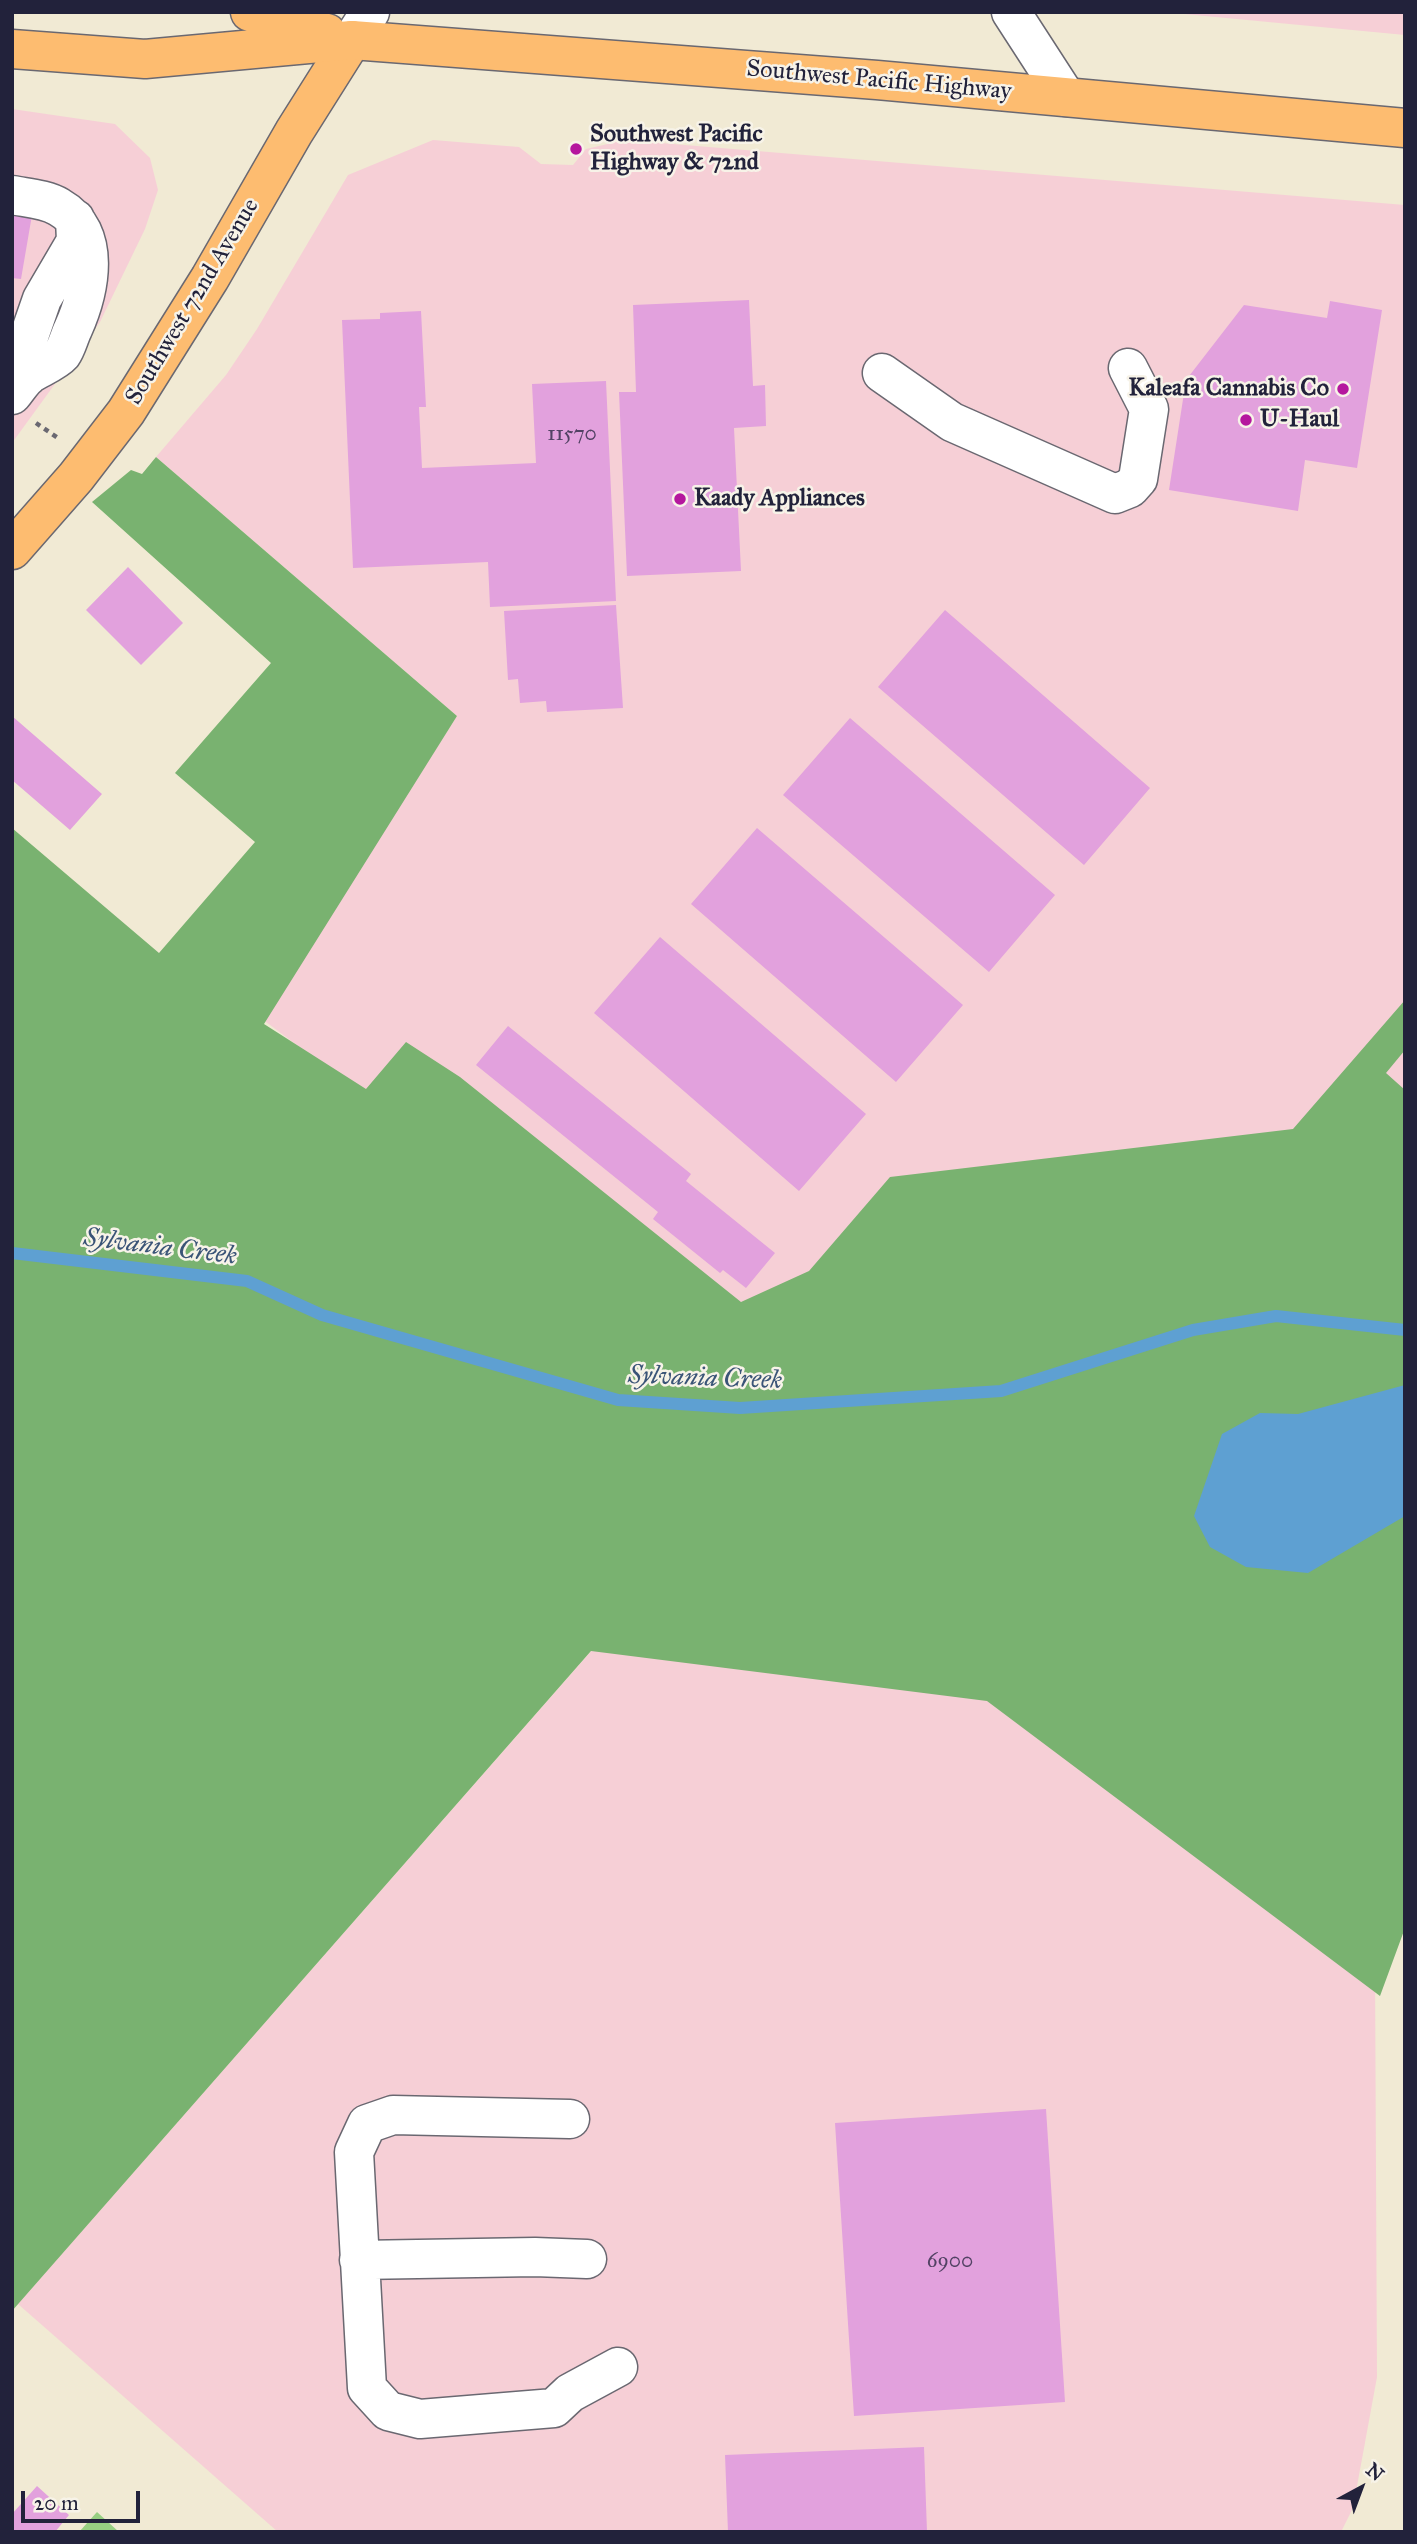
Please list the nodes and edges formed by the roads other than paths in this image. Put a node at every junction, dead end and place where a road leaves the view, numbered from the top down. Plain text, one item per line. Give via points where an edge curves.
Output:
1 (250, 12) edge
2 (1011, 12) edge
3 (361, 26) edge
4 (12, 49) edge
5 (1066, 97) junction
6 (1405, 128) edge
7 (12, 195) edge
8 (1128, 368) dead end
9 (883, 373) dead end
10 (22, 396) edge
11 (12, 550) edge
12 (570, 2119) dead end
13 (587, 2259) dead end
14 (359, 2260) junction
15 (618, 2367) dead end

1 - 3 main road, Southwest Pacific Highway
2 - 5 lane
3 - 4 main road, Southwest Pacific Highway via 145,59
3 - 5 main road, Southwest Pacific Highway
3 - 11 main road, Southwest 72nd Avenue via 126,412
5 - 6 main road, Southwest Pacific Highway
7 - 10 lane via 61,207 87,237 90,259 79,316 61,355
8 - 9 lane via 1149,409 1138,479 1115,494 952,422
12 - 14 lane via 393,2115 367,2124 354,2152
13 - 14 lane
14 - 15 lane via 367,2388 388,2412 420,2419 554,2408 570,2393

